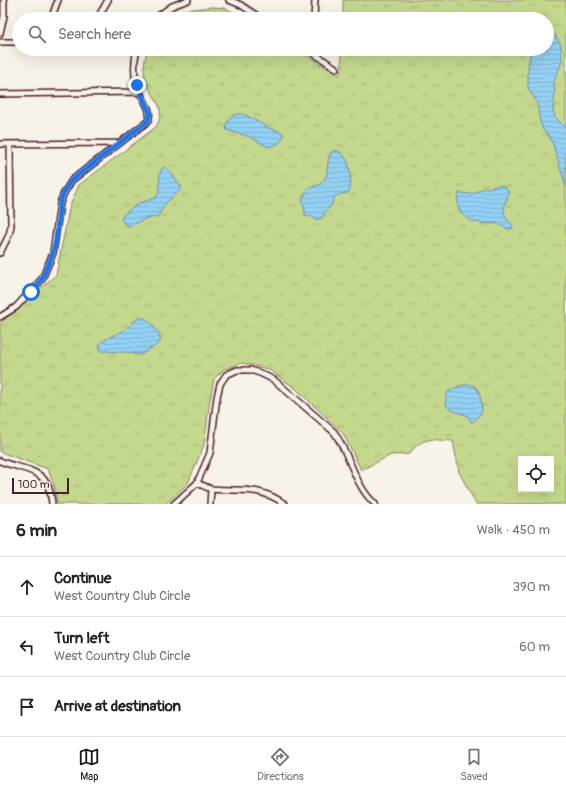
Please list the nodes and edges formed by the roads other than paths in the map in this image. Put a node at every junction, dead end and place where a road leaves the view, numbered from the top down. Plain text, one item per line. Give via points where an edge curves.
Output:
1 (4, 0) edge
2 (58, 0) edge
3 (108, 0) edge
4 (188, 0) edge
5 (229, 0) edge
6 (315, 0) edge
7 (54, 12) edge
8 (101, 12) edge
9 (164, 12) edge
10 (251, 12) edge
11 (314, 12) edge
12 (0, 33) edge
13 (0, 42) edge
14 (12, 42) edge
15 (136, 56) edge
16 (320, 56) edge
17 (336, 68) dead end
18 (139, 92) junction
19 (0, 94) edge
20 (119, 143) junction
21 (0, 144) edge
22 (10, 144) junction
23 (0, 253) edge
24 (0, 317) edge
25 (0, 462) edge
26 (197, 483) junction
27 (211, 489) junction
28 (52, 504) edge
29 (174, 504) edge
30 (210, 504) edge
31 (285, 504) edge
32 (374, 504) edge

1 - 12 street
2 - 7 street
3 - 8 street
4 - 9 street
5 - 10 street
6 - 11 street
13 - 14 street
15 - 18 street via 135,74
16 - 17 street
18 - 19 street
18 - 20 street via 149,109 150,117
20 - 22 street
20 - 24 street via 72,180 60,203 53,253 42,279 16,307
21 - 22 street
22 - 23 street via 11,226
25 - 28 street via 40,474 51,493
26 - 27 street
26 - 29 street
26 - 32 street via 210,453 220,384 226,375 237,370 250,370 274,380 334,432 362,489
27 - 30 street
27 - 31 street via 259,492 275,497

